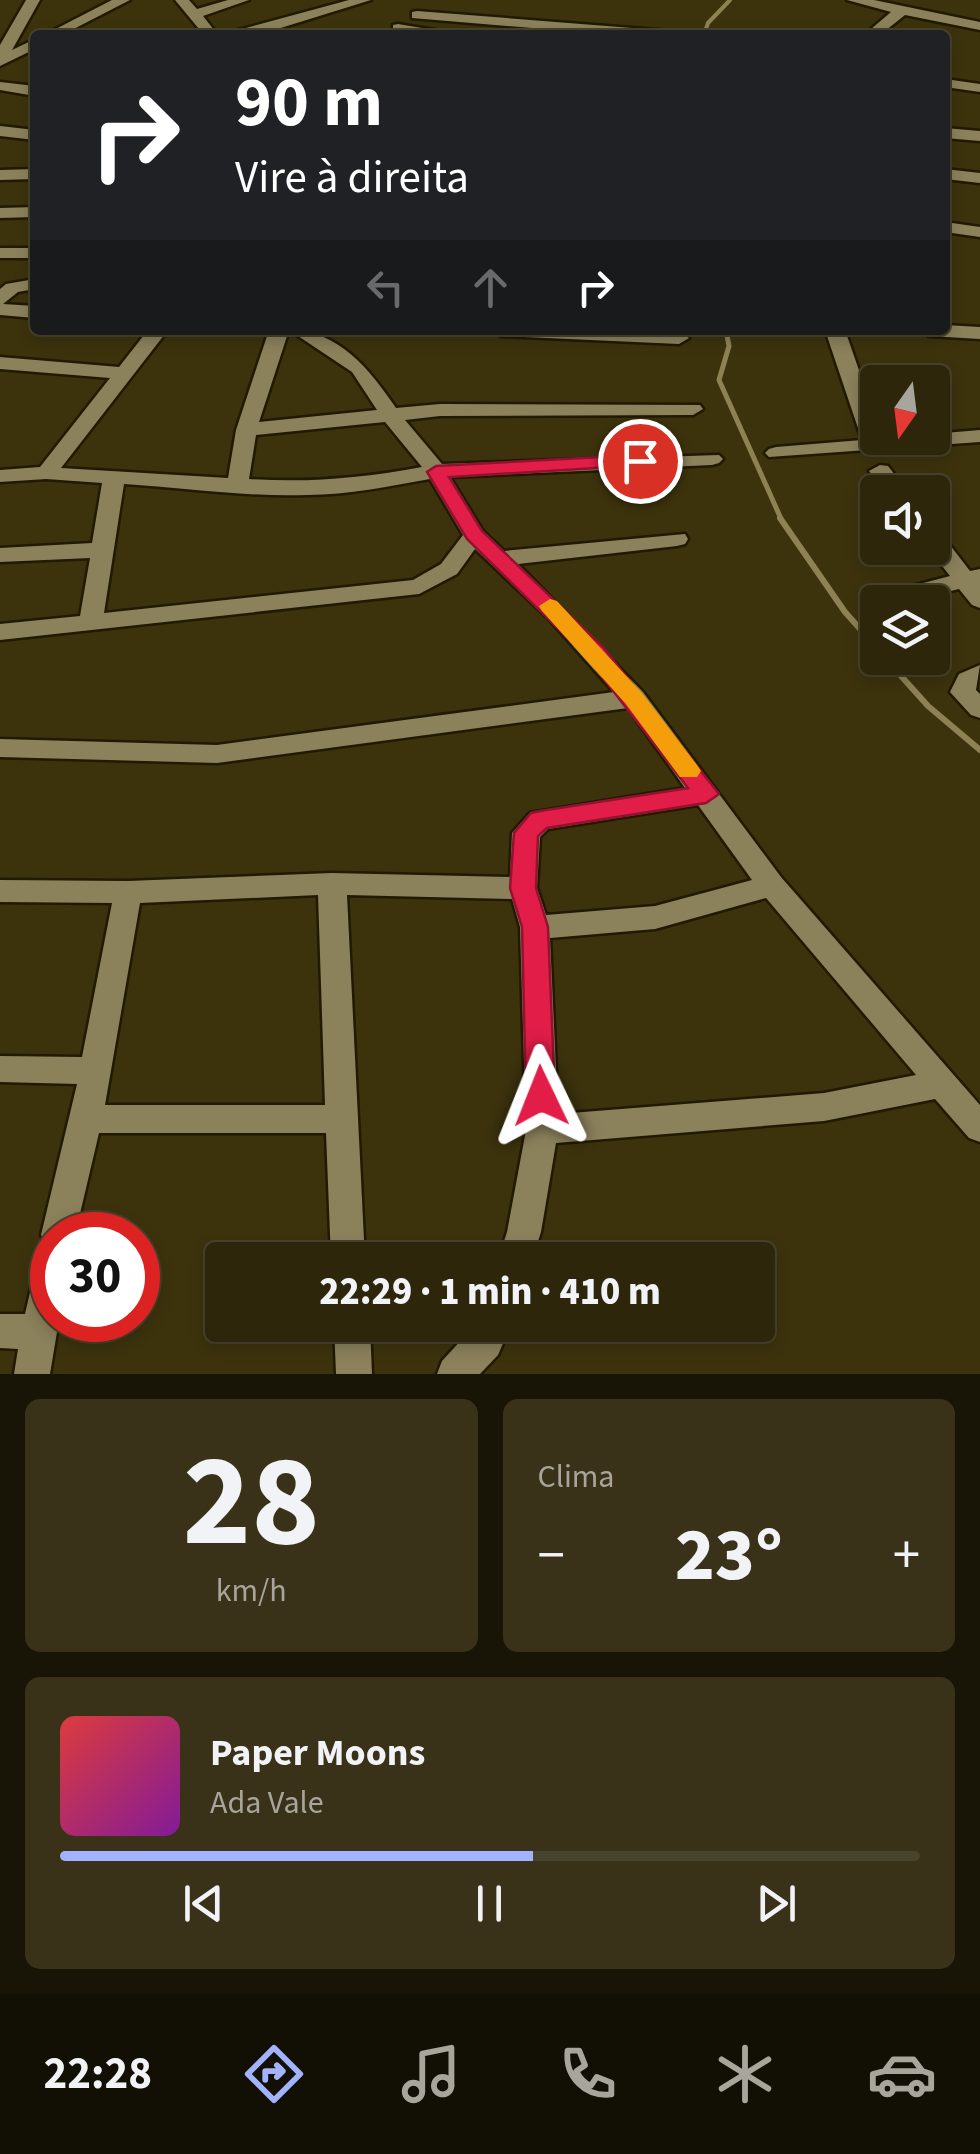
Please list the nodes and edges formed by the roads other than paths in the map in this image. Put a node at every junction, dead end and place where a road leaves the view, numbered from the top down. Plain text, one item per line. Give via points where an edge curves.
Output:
1 (33, 0) edge
2 (123, 0) edge
3 (182, 0) edge
4 (242, 0) edge
5 (364, 0) edge
6 (438, 0) edge
7 (862, 0) edge
8 (980, 8) edge
9 (903, 9) junction
10 (196, 14) junction
11 (417, 15) junction
12 (973, 25) edge
13 (61, 30) edge
14 (207, 30) edge
15 (255, 30) edge
16 (394, 30) edge
17 (607, 30) edge
18 (877, 30) edge
19 (30, 47) edge
20 (2, 51) edge
21 (950, 85) edge
22 (0, 86) edge
23 (980, 88) edge
24 (30, 90) edge
25 (0, 131) edge
26 (950, 133) edge
27 (30, 134) edge
28 (980, 136) edge
29 (30, 174) edge
30 (0, 175) edge
31 (950, 175) edge
32 (980, 178) edge
33 (30, 212) edge
34 (0, 213) edge
35 (950, 228) edge
36 (980, 232) edge
37 (0, 253) edge
38 (30, 253) edge
39 (30, 285) edge
40 (0, 300) edge
41 (0, 309) edge
42 (30, 312) edge
43 (950, 332) edge
44 (154, 335) edge
45 (277, 335) edge
46 (307, 335) edge
47 (613, 335) edge
48 (837, 335) edge
49 (979, 336) edge
50 (679, 338) dead end
51 (0, 363) edge
52 (124, 373) junction
53 (860, 404) edge
54 (693, 409) dead end
55 (391, 416) junction
56 (246, 430) junction
57 (980, 436) edge
58 (950, 439) edge
59 (860, 447) edge
60 (776, 453) dead end
61 (712, 459) dead end
62 (880, 471) dead end
63 (436, 472) junction
64 (46, 473) junction
65 (883, 475) edge
66 (0, 476) edge
67 (114, 477) junction
68 (237, 488) junction
69 (474, 535) junction
70 (677, 539) dead end
71 (102, 550) junction
72 (0, 555) edge
73 (950, 557) edge
74 (496, 558) junction
75 (976, 586) edge
76 (950, 590) edge
77 (90, 625) junction
78 (0, 632) edge
79 (980, 673) edge
80 (634, 698) junction
81 (980, 709) edge
82 (0, 748) edge
83 (706, 794) junction
84 (332, 884) junction
85 (771, 884) junction
86 (523, 888) junction
87 (0, 891) edge
88 (128, 892) junction
89 (535, 927) junction
90 (0, 1069) edge
91 (95, 1071) junction
92 (942, 1084) junction
93 (86, 1119) junction
94 (342, 1119) junction
95 (980, 1128) edge
96 (542, 1130) junction
97 (64, 1212) edge
98 (347, 1242) edge
99 (520, 1242) edge
100 (0, 1331) edge
101 (30, 1332) edge
102 (37, 1342) edge
103 (353, 1342) edge
104 (485, 1342) edge
105 (32, 1374) edge
106 (354, 1374) edge
107 (456, 1374) edge

1 - 20 street
2 - 13 street
3 - 10 street
4 - 10 street
5 - 15 street
6 - 11 street
7 - 9 street
8 - 12 street
9 - 12 street
9 - 18 street
10 - 14 street
11 - 16 street
11 - 17 street
19 - 20 street
21 - 23 street
22 - 24 street
25 - 27 street
26 - 28 street
29 - 30 street
31 - 32 street
33 - 34 street
35 - 36 street
37 - 38 street
39 - 40 street via 12,288
41 - 42 street
43 - 49 street
44 - 52 street
45 - 56 street
46 - 55 street via 359,368
47 - 50 street
48 - 53 street
51 - 52 street
52 - 64 street
54 - 55 street via 513,407
55 - 56 street
55 - 63 street
56 - 68 street
57 - 58 street
59 - 60 street
61 - 63 street
62 - 65 street
63 - 68 street via 338,487
63 - 69 street
64 - 66 street
64 - 67 street
67 - 68 street
67 - 71 street
69 - 74 street
69 - 77 street via 449,570 419,586
70 - 74 street
71 - 72 street
71 - 77 street
73 - 75 street
74 - 80 street
75 - 76 street
77 - 78 street
79 - 81 street via 963,692
80 - 82 street via 217,754
80 - 83 street
83 - 85 street
83 - 86 street via 540,820 526,833
84 - 86 street
84 - 88 street
84 - 94 street
85 - 89 street via 669,918
85 - 92 street
86 - 89 street
87 - 88 street
88 - 91 street
89 - 96 street
90 - 91 street
91 - 93 street
92 - 95 street
92 - 96 street via 824,1107
93 - 94 street
93 - 97 street
94 - 98 street
96 - 99 street
100 - 101 street
102 - 105 street
103 - 106 street
104 - 107 street

